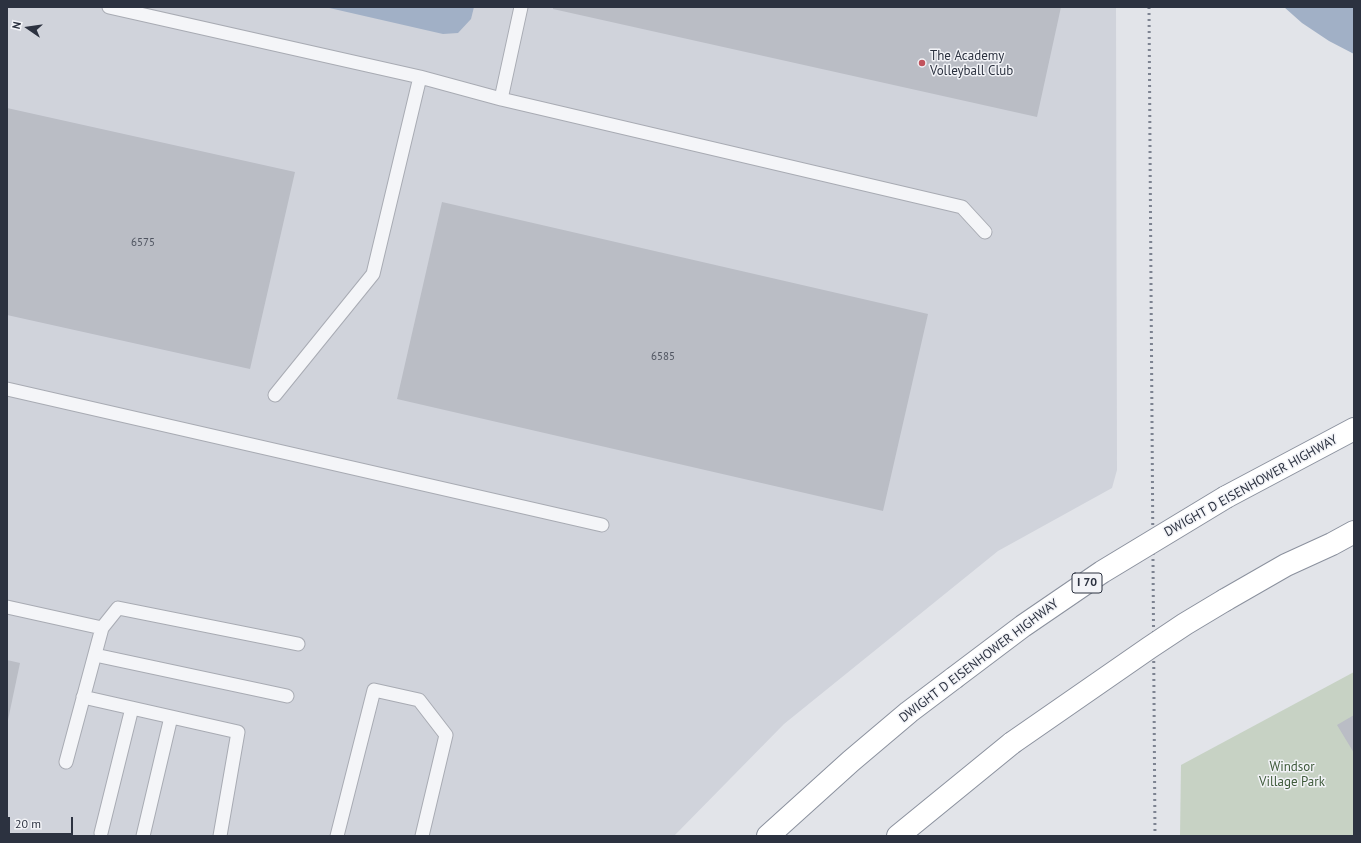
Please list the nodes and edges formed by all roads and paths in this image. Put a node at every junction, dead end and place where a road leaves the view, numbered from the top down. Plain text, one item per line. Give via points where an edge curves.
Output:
1 (109, 7) edge
2 (521, 7) edge
3 (420, 77) junction
4 (501, 99) junction
5 (985, 232) dead end
6 (7, 389) edge
7 (275, 395) dead end
8 (1354, 428) edge
9 (602, 525) dead end
10 (1354, 532) edge
11 (1354, 535) edge
12 (1332, 544) junction
13 (7, 607) edge
14 (102, 628) junction
15 (298, 644) dead end
16 (94, 655) junction
17 (287, 696) dead end
18 (84, 697) junction
19 (132, 708) junction
20 (172, 717) junction
21 (66, 762) dead end
22 (101, 833) dead end
23 (143, 836) edge
24 (220, 836) edge
25 (337, 836) edge
26 (422, 836) edge
27 (768, 836) edge
28 (898, 836) edge

1 - 3 lane
2 - 4 lane
3 - 4 lane
3 - 7 lane via 373,274
4 - 5 lane via 962,206
6 - 9 lane
8 - 27 highway, DWIGHT D EISENHOWER HIGHWAY / I 70, bridge via 1226,497 1102,572 1023,626 909,712
10 - 12 highway
11 - 12 highway
12 - 28 highway, bridge via 1286,565 1142,652 1012,743
13 - 14 lane
14 - 15 lane via 118,608
14 - 16 lane
16 - 17 lane
16 - 18 lane
18 - 19 lane
18 - 21 lane
19 - 20 lane
19 - 22 lane
20 - 23 lane
20 - 24 lane via 238,732
25 - 26 lane via 374,690 419,700 446,735

